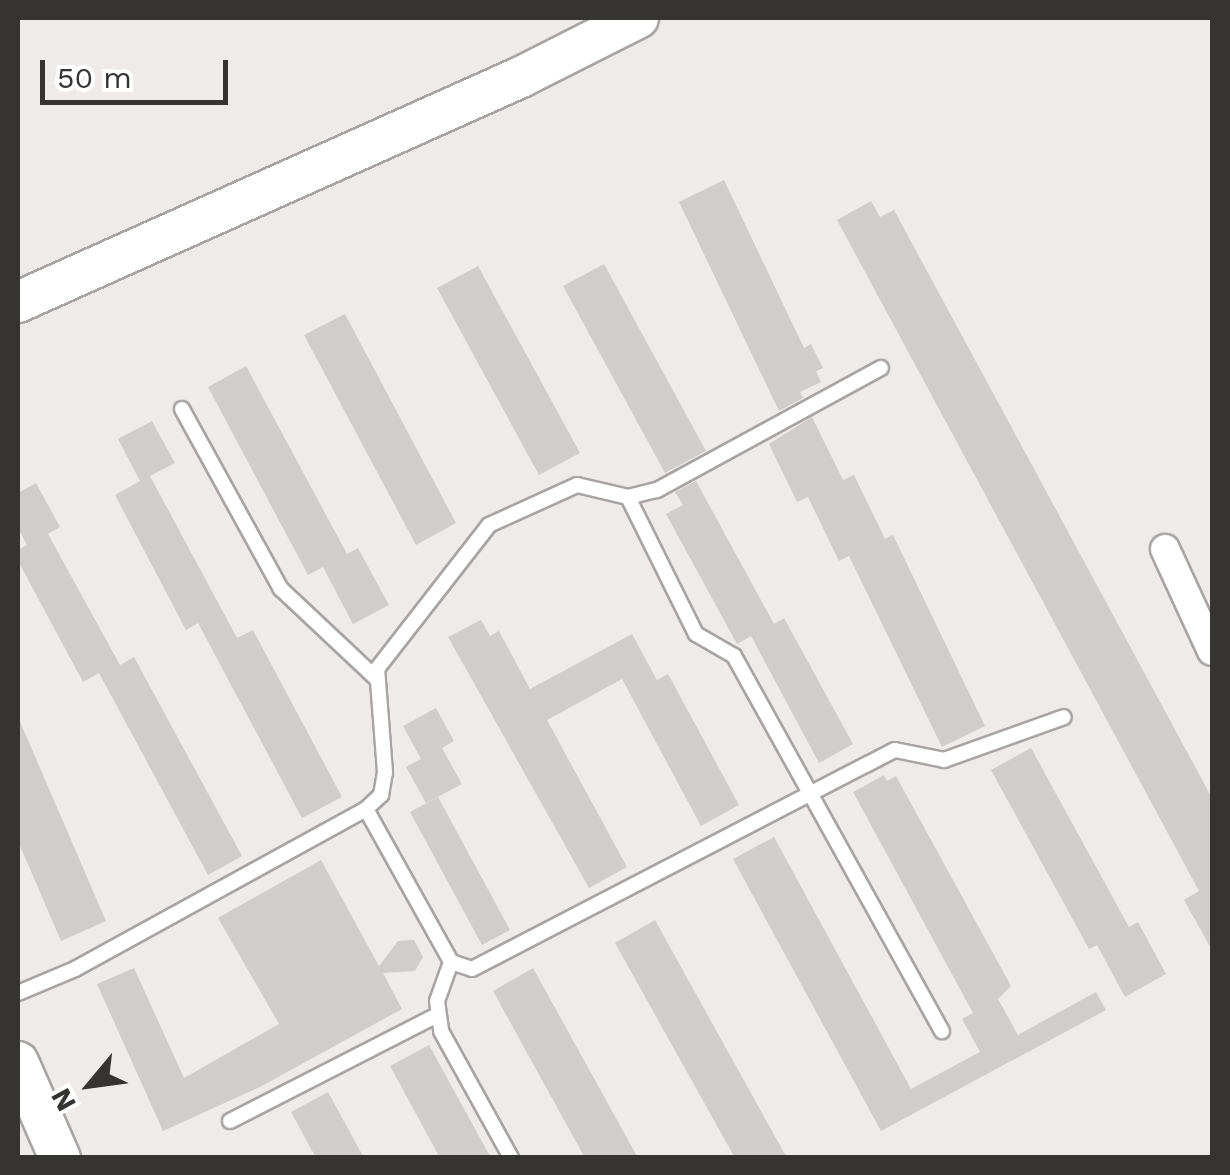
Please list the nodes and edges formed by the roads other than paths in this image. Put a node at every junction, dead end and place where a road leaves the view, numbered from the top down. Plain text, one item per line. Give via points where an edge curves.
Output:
1 (638, 18) edge
2 (18, 302) edge
3 (881, 368) dead end
4 (182, 409) dead end
5 (628, 497) junction
6 (1165, 548) dead end
7 (1212, 651) edge
8 (377, 680) junction
9 (1064, 717) dead end
10 (811, 794) junction
11 (366, 809) junction
12 (451, 962) junction
13 (18, 994) edge
14 (437, 1015) junction
15 (942, 1031) dead end
16 (18, 1062) edge
17 (230, 1121) dead end
18 (60, 1158) edge
19 (511, 1158) edge

1 - 2 street via 521,78
3 - 5 lane via 657,490
4 - 8 lane via 281,589
5 - 8 lane via 576,485 489,524 386,652
5 - 10 lane via 696,634 734,656
6 - 7 street
8 - 11 lane via 385,772 381,795
9 - 10 lane via 944,760 895,750
10 - 12 lane via 472,969
10 - 15 lane
11 - 12 lane
11 - 13 lane via 76,969
12 - 14 lane
14 - 17 lane
14 - 19 lane
16 - 18 street

